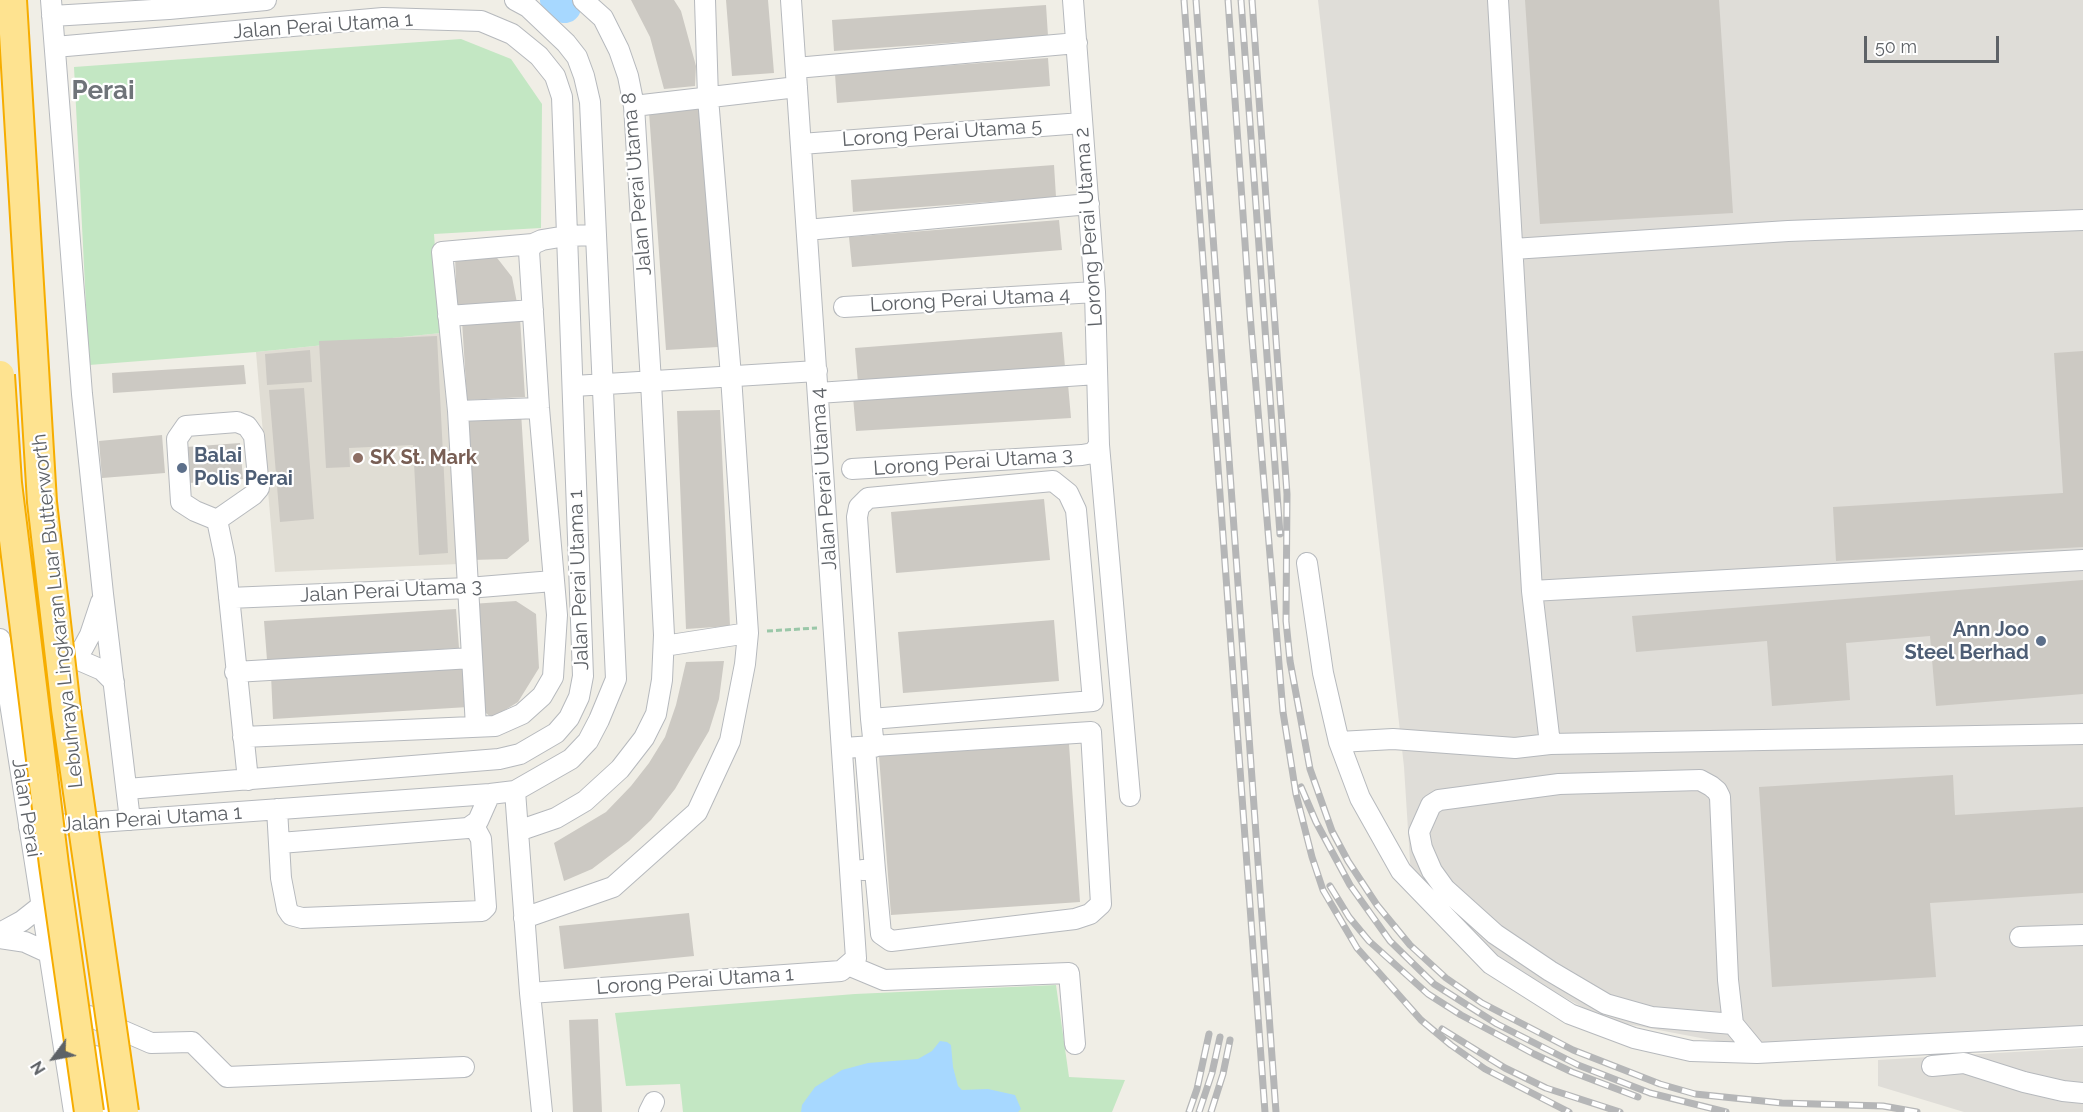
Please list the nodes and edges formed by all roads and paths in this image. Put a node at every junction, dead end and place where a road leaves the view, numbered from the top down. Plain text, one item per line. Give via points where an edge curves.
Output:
1 (12, 0) edge
2 (266, 0) edge
3 (515, 0) edge
4 (583, 0) edge
5 (694, 0) edge
6 (791, 0) edge
7 (1073, 0) edge
8 (1498, 0) edge
9 (169, 5) edge
10 (51, 8) edge
11 (706, 8) edge
12 (172, 37) junction
13 (1077, 43) junction
14 (55, 47) junction
15 (796, 77) junction
16 (708, 98) junction
17 (634, 106) junction
18 (1083, 123) junction
19 (801, 144) junction
20 (1089, 204) junction
21 (2083, 220) edge
22 (807, 230) junction
23 (596, 235) junction
24 (566, 236) junction
25 (533, 244) junction
26 (1513, 249) junction
27 (1095, 292) junction
28 (844, 307) dead end
29 (533, 310) junction
30 (447, 316) junction
31 (817, 371) junction
32 (1097, 374) junction
33 (0, 375) edge
34 (731, 376) junction
35 (651, 382) junction
36 (574, 386) junction
37 (603, 386) junction
38 (818, 393) junction
39 (539, 408) junction
40 (458, 411) junction
41 (1096, 449) junction
42 (852, 470) dead end
43 (217, 520) junction
44 (2083, 560) edge
45 (1307, 563) dead end
46 (552, 581) junction
47 (468, 588) junction
48 (1533, 591) junction
49 (103, 594) junction
50 (229, 598) junction
51 (834, 627) junction
52 (748, 633) junction
53 (0, 639) edge
54 (663, 646) junction
55 (72, 657) junction
56 (471, 658) junction
57 (235, 672) junction
58 (114, 682) junction
59 (6, 683) junction
60 (871, 719) junction
61 (476, 727) junction
62 (2083, 734) edge
63 (243, 737) junction
64 (1339, 742) junction
65 (1550, 744) junction
66 (869, 747) junction
67 (843, 748) junction
68 (248, 780) junction
69 (127, 789) junction
70 (514, 791) junction
71 (490, 794) junction
72 (1130, 796) dead end
73 (277, 809) junction
74 (130, 820) junction
75 (59, 825) junction
76 (474, 826) junction
77 (30, 827) junction
78 (518, 831) junction
79 (280, 843) junction
80 (875, 870) junction
81 (850, 871) junction
82 (41, 906) junction
83 (524, 918) junction
84 (0, 935) edge
85 (2083, 935) edge
86 (2020, 937) dead end
87 (49, 953) junction
88 (852, 961) junction
89 (530, 993) junction
90 (89, 1017) junction
91 (1733, 1024) junction
92 (2083, 1036) edge
93 (1075, 1044) dead end
94 (1757, 1053) junction
95 (1932, 1066) dead end
96 (464, 1067) dead end
97 (2083, 1093) edge
98 (74, 1112) edge
99 (89, 1112) edge
100 (104, 1112) edge
101 (124, 1112) edge
102 (542, 1112) edge

1 - 101 highway, Lebuhraya Lingkaran Luar Butterworth, bridge via 42,502 66,709
2 - 9 street, Jalan Perai Utama 1
3 - 23 street, Jalan Perai Utama 1 via 528,7 566,43 584,76 590,102
4 - 17 street, Jalan Perai Utama 8 via 603,18 619,50
5 - 11 street
6 - 15 street, Jalan Perai Utama 4
7 - 13 street, Lorong Perai Utama 2
8 - 26 street
9 - 10 street, Jalan Perai Utama 1
9 - 12 street
10 - 14 street
11 - 16 street
12 - 14 street, Jalan Perai Utama 1
12 - 24 street, Jalan Perai Utama 1 via 383,18 481,21 512,34 539,56 555,76 562,97
13 - 15 street
13 - 18 street, Lorong Perai Utama 2
14 - 49 street via 82,394
15 - 16 street
15 - 19 street, Jalan Perai Utama 4
16 - 17 street
16 - 34 street
17 - 35 street, Jalan Perai Utama 8
18 - 19 street, Lorong Perai Utama 5
18 - 20 street, Lorong Perai Utama 2
19 - 22 street, Jalan Perai Utama 4
20 - 22 street
20 - 27 street, Lorong Perai Utama 2
21 - 26 street via 1788,231
22 - 31 street, Jalan Perai Utama 4
23 - 24 street
23 - 37 street, Jalan Perai Utama 1
24 - 25 street
24 - 36 street, Jalan Perai Utama 1
25 - 29 street, Jalan Perai Utama 1 via 529,251
25 - 30 street via 442,252
26 - 48 street
27 - 28 street, Lorong Perai Utama 4
27 - 32 street, Lorong Perai Utama 2
29 - 30 street
29 - 39 street, Jalan Perai Utama 1
30 - 40 street
31 - 34 street
31 - 38 street, Jalan Perai Utama 4
32 - 38 street
32 - 41 street, Lorong Perai Utama 2
33 - 99 highway, Lebuhraya Lingkaran Luar Butterworth, bridge via 8,495
34 - 35 street
34 - 52 street
35 - 37 street
35 - 54 street
36 - 37 street
36 - 68 street, Jalan Perai Utama 1 via 583,676 569,718 556,733 520,754 499,759
37 - 70 street, Jalan Perai Utama 1 via 615,679 588,741 571,759
38 - 51 street, Jalan Perai Utama 4
39 - 40 street
39 - 46 street, Jalan Perai Utama 1
40 - 47 street
41 - 42 street, Lorong Perai Utama 3
41 - 72 street, Lorong Perai Utama 2
43 - 43 street via 181,502 177,439 186,426 237,422 247,426 254,436 259,488
43 - 50 street
44 - 48 street
45 - 64 street via 1323,673
46 - 47 street, Jalan Perai Utama 3
46 - 61 street, Jalan Perai Utama 1 via 556,615 553,677 542,696 522,714 495,726
47 - 50 street, Jalan Perai Utama 3
47 - 56 street
48 - 65 street
49 - 55 street via 90,635
49 - 58 street
50 - 57 street
51 - 52 path
51 - 67 street, Jalan Perai Utama 4
52 - 54 street
52 - 83 street via 730,741 697,812 613,887
53 - 59 street, Jalan Perai
54 - 78 street via 656,714 644,738 620,769 585,801 556,818
55 - 58 street via 102,670
55 - 59 street via 34,661 24,665
56 - 57 street
56 - 61 street
57 - 63 street
58 - 69 street
59 - 77 street, Jalan Perai
60 - 60 street via 1093,701 1076,510 1068,493 1053,481 868,498 859,507
60 - 66 street
61 - 63 street, Jalan Perai Utama 1
62 - 65 street
63 - 68 street
64 - 65 street via 1393,738 1515,748
64 - 94 street via 1360,798 1401,871 1491,964 1570,1014 1634,1038 1691,1051
66 - 67 street
66 - 80 street
66 - 80 street via 1090,732 1101,904 1090,914 1075,919 891,941 881,934
67 - 81 street, Jalan Perai Utama 4
68 - 69 street, Jalan Perai Utama 1
69 - 74 street
70 - 71 street, Jalan Perai Utama 1
70 - 78 street
71 - 73 street, Jalan Perai Utama 1
71 - 76 street
73 - 74 street, Jalan Perai Utama 1
73 - 79 street
74 - 75 street, Jalan Perai Utama 1
75 - 77 street, Jalan Perai Utama 1
75 - 90 street
76 - 79 street
76 - 79 street via 481,840 486,907 482,911 302,918 291,915 286,909 281,878
77 - 82 street, Jalan Perai
78 - 83 street
80 - 81 street
81 - 88 street, Jalan Perai Utama 4
82 - 84 street
82 - 87 street, Jalan Perai
83 - 89 street
84 - 87 street
85 - 86 street
87 - 98 street, Jalan Perai
88 - 89 street, Lorong Perai Utama 1 via 841,971
88 - 93 street via 884,980 1069,973
89 - 102 street
90 - 96 street via 151,1042 192,1042 227,1077
90 - 100 street
91 - 91 street via 1720,797 1711,786 1700,780 1558,784 1439,800 1431,805 1419,832 1432,871 1445,889 1495,934 1606,1004 1652,1017
91 - 94 street
92 - 94 street
95 - 97 street via 1964,1064

